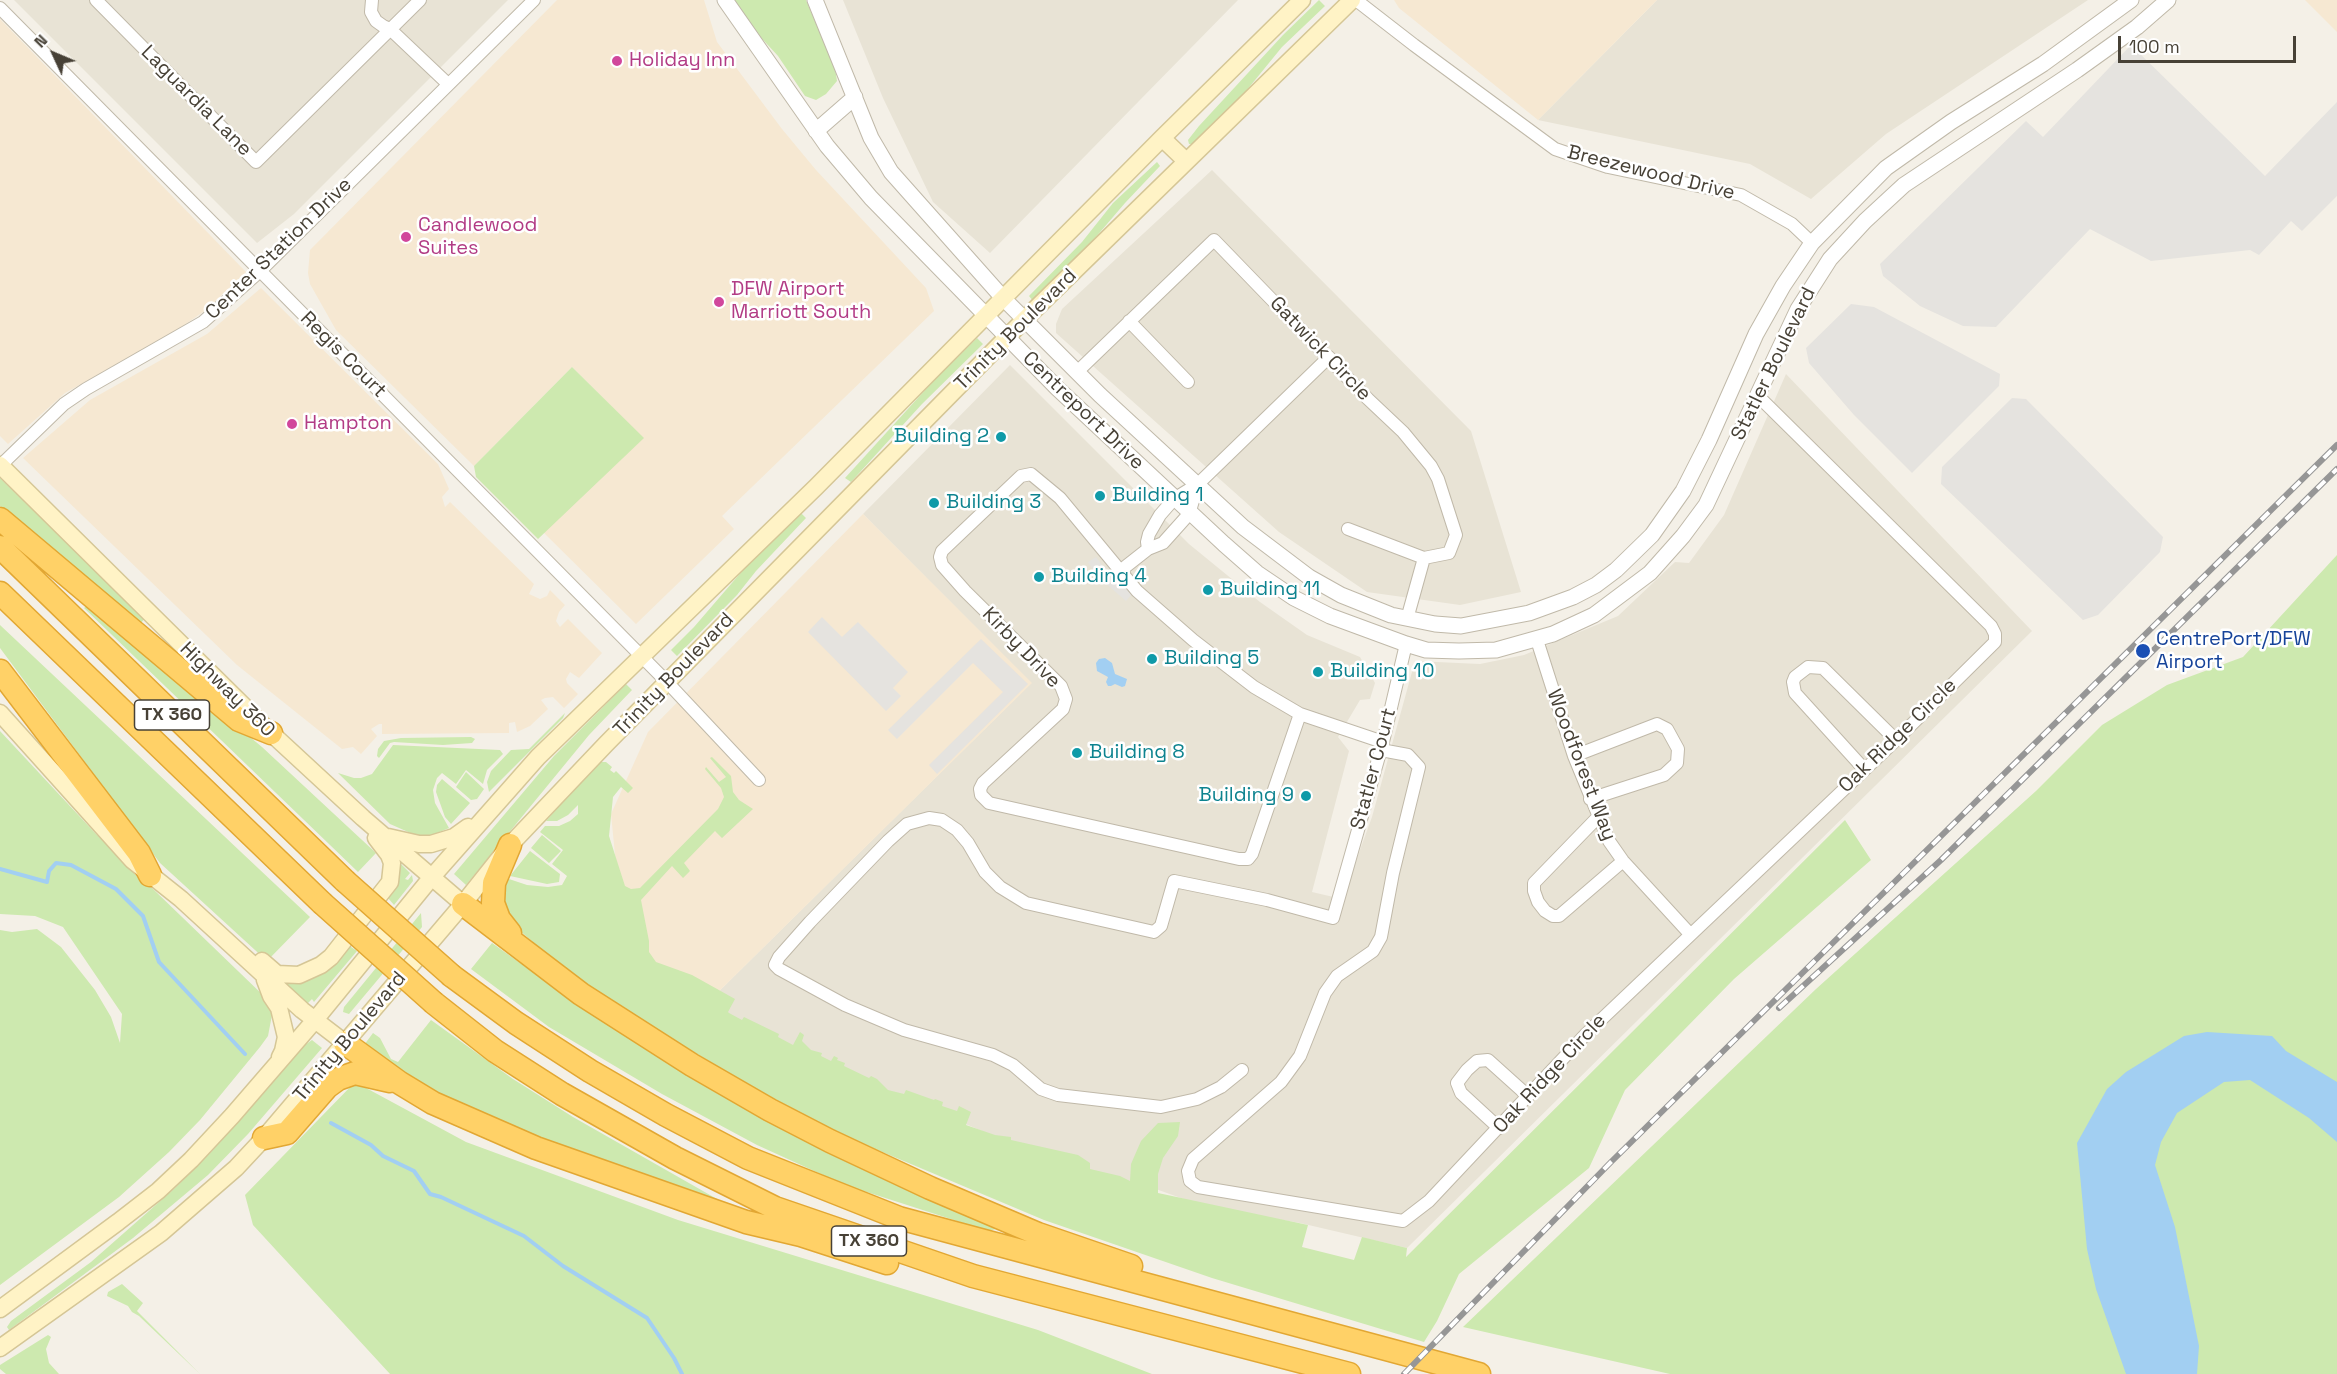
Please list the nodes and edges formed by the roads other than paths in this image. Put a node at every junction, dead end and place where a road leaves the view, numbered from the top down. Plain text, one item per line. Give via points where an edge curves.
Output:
1 (96, 0) edge
2 (372, 0) edge
3 (534, 0) edge
4 (725, 0) edge
5 (815, 0) edge
6 (1302, 0) edge
7 (1354, 0) edge
8 (2132, 0) edge
9 (2168, 0) edge
10 (414, 3) edge
11 (0, 8) edge
12 (395, 25) junction
13 (448, 84) junction
14 (855, 97) junction
15 (1951, 123) junction
16 (816, 131) junction
17 (1162, 138) junction
18 (1966, 142) junction
19 (1186, 161) junction
20 (1812, 243) junction
21 (1830, 259) junction
22 (260, 271) junction
23 (1003, 298) junction
24 (985, 315) junction
25 (1025, 319) junction
26 (1129, 321) junction
27 (1007, 338) junction
28 (1329, 357) junction
29 (1077, 372) junction
30 (1188, 382) dead end
31 (1758, 395) junction
32 (0, 466) edge
33 (1198, 484) junction
34 (1683, 491) junction
35 (1174, 499) junction
36 (1706, 505) junction
37 (1189, 514) junction
38 (0, 519) edge
39 (1348, 529) dead end
40 (0, 547) edge
41 (1148, 549) junction
42 (1424, 558) junction
43 (1120, 571) junction
44 (0, 593) edge
45 (1407, 619) junction
46 (1537, 640) junction
47 (1406, 644) junction
48 (641, 656) junction
49 (0, 671) edge
50 (667, 682) junction
51 (0, 713) edge
52 (1299, 714) junction
53 (271, 734) junction
54 (1896, 740) junction
55 (1382, 746) junction
56 (1574, 756) junction
57 (1864, 769) junction
58 (759, 780) dead end
59 (1590, 799) junction
60 (491, 811) junction
61 (1598, 817) junction
62 (363, 818) junction
63 (384, 836) junction
64 (510, 845) junction
65 (1623, 861) junction
66 (150, 875) junction
67 (431, 878) junction
68 (463, 904) junction
69 (1690, 934) junction
70 (218, 935) junction
71 (534, 959) junction
72 (264, 977) junction
73 (315, 1020) junction
74 (345, 1043) junction
75 (1242, 1070) dead end
76 (271, 1071) junction
77 (400, 1083) junction
78 (1528, 1096) junction
79 (1499, 1128) junction
80 (264, 1138) junction
81 (931, 1263) junction
82 (1197, 1298) junction
83 (0, 1309) edge
84 (0, 1348) edge
85 (1349, 1374) edge
86 (1479, 1374) edge

1 - 12 street, Laguardia Lane via 256,162
2 - 12 street via 371,12 376,21 383,26
3 - 13 street, Center Station Drive
4 - 16 street, Centreport Drive
5 - 14 street, Centreport Drive
6 - 17 main road, Trinity Boulevard
7 - 19 main road, Trinity Boulevard
7 - 20 street, Breezewood Drive via 1555,149 1608,167 1741,195 1792,224
8 - 15 street, Statler Boulevard
9 - 18 street, Statler Boulevard via 2077,70
10 - 12 street
11 - 22 street, Regis Court
12 - 13 street
13 - 22 street, Center Station Drive
14 - 16 street
14 - 23 street, Centreport Drive via 871,138 891,172
15 - 18 street
15 - 20 street, Statler Boulevard via 1886,168
16 - 24 street, Centreport Drive via 871,198
17 - 19 main road
17 - 23 main road, Trinity Boulevard
18 - 21 street, Statler Boulevard via 1904,185
19 - 25 main road, Trinity Boulevard
20 - 21 street, Breezewood Drive
20 - 34 street, Statler Boulevard via 1756,334
21 - 31 street, Statler Boulevard via 1798,309
22 - 32 street, Center Station Drive via 203,322 64,404
22 - 48 street, Regis Court
23 - 24 main road, Trinity Boulevard
23 - 25 street, Centreport Drive
24 - 27 street, Centreport Drive
24 - 48 main road, Trinity Boulevard via 816,487
25 - 27 main road, Trinity Boulevard
25 - 29 street, Centreport Drive
26 - 28 street, Gatwick Circle via 1214,240
26 - 29 street, Gatwick Circle
26 - 30 street
27 - 35 street, Centreport Drive
27 - 50 main road, Trinity Boulevard
28 - 33 street
28 - 42 street, Gatwick Circle via 1418,448 1438,479 1456,535 1449,553
29 - 33 street, Centreport Drive
31 - 36 street, Statler Boulevard
31 - 54 street, Oak Ridge Circle via 1995,634 1995,642
32 - 53 main road, Highway 360
33 - 35 street
33 - 37 street
33 - 45 street, Centreport Drive via 1243,527 1309,578 1341,596
34 - 36 street
34 - 45 street, Statler Boulevard via 1652,535 1616,570 1573,597 1529,613 1472,624
35 - 37 street, Centreport Drive
35 - 41 street via 1149,534
36 - 46 street, Statler Boulevard via 1683,536 1634,587 1594,615
37 - 41 street via 1163,543
37 - 47 street, Centreport Drive via 1257,573 1294,598 1344,622
38 - 53 highway via 239,720
39 - 42 street
40 - 82 highway, TX 360, bridge via 345,881 452,976 590,1071 748,1158 899,1218
41 - 43 street
42 - 45 street
43 - 52 street, Kirby Drive via 1193,640 1254,687
43 - 52 street, Kirby Drive via 1060,498 1026,474 942,551 942,565 1060,686 1066,699 1063,709 983,783 981,795 989,803 1248,859
44 - 81 highway, TX 360, bridge via 322,903 434,1003 495,1051 613,1124 775,1208
45 - 47 street, Statler Court
46 - 47 street, Statler Boulevard via 1478,651 1426,650
46 - 56 street, Woodforest Way
47 - 55 street, Statler Court
48 - 50 street, Regis Court
48 - 60 main road, Trinity Boulevard via 538,757
49 - 66 highway via 139,853
50 - 58 street, Regis Court
50 - 64 main road, Trinity Boulevard
51 - 66 main road via 108,836
52 - 55 street, Kirby Drive
53 - 62 main road, Highway 360
54 - 57 street, Oak Ridge Circle
54 - 57 street via 1823,668 1808,667 1795,677 1795,693
55 - 75 street, Statler Court via 1333,918 1174,881 1161,926 1154,932 1026,903 985,872 957,830 942,820 929,818 907,824 888,841 810,922 775,965 845,1005 904,1030 993,1055 1013,1065 1041,1089 1058,1095 1161,1107 1177,1105 1221,1087
55 - 79 street, Oak Ridge Circle via 1408,755 1419,767 1381,937 1373,951 1336,976 1325,993 1300,1056 1281,1082 1193,1159 1188,1171 1190,1180 1198,1187 1403,1221 1429,1201
56 - 59 street, Woodforest Way
56 - 59 street via 1657,724 1667,729 1678,749 1677,763 1664,775
57 - 69 street, Oak Ridge Circle
59 - 61 street, Woodforest Way
60 - 63 main road via 444,841 419,844
60 - 67 main road, Trinity Boulevard
61 - 65 street, Woodforest Way
61 - 65 street via 1534,883 1538,902 1545,911 1559,916
62 - 63 main road, Highway 360
62 - 70 main road via 389,855 392,874 385,891 331,957 299,975 277,974 242,944
63 - 67 main road, Highway 360
64 - 68 main road, Trinity Boulevard
64 - 71 highway via 494,883 494,907 505,928
65 - 69 street, Woodforest Way
66 - 70 main road
67 - 68 main road, Highway 360
67 - 73 main road, Trinity Boulevard
68 - 71 highway
68 - 74 main road, Trinity Boulevard
69 - 78 street, Oak Ridge Circle
70 - 72 main road
71 - 82 highway via 692,1065 830,1141 1038,1234 1160,1276
72 - 73 main road
72 - 76 main road via 279,1008 286,1037 284,1051
73 - 74 main road
73 - 76 main road, Trinity Boulevard
74 - 77 highway
74 - 80 main road, Trinity Boulevard
76 - 83 main road, Trinity Boulevard via 198,1153 158,1191
77 - 80 highway via 355,1073 338,1079 287,1133
77 - 81 highway via 472,1122 536,1148 746,1222 890,1264
78 - 79 street, Oak Ridge Circle
78 - 79 street via 1488,1060 1477,1061 1467,1070 1457,1083 1461,1093
80 - 84 main road, Trinity Boulevard via 218,1185 161,1233
81 - 85 highway, TX 360
82 - 86 highway, TX 360

